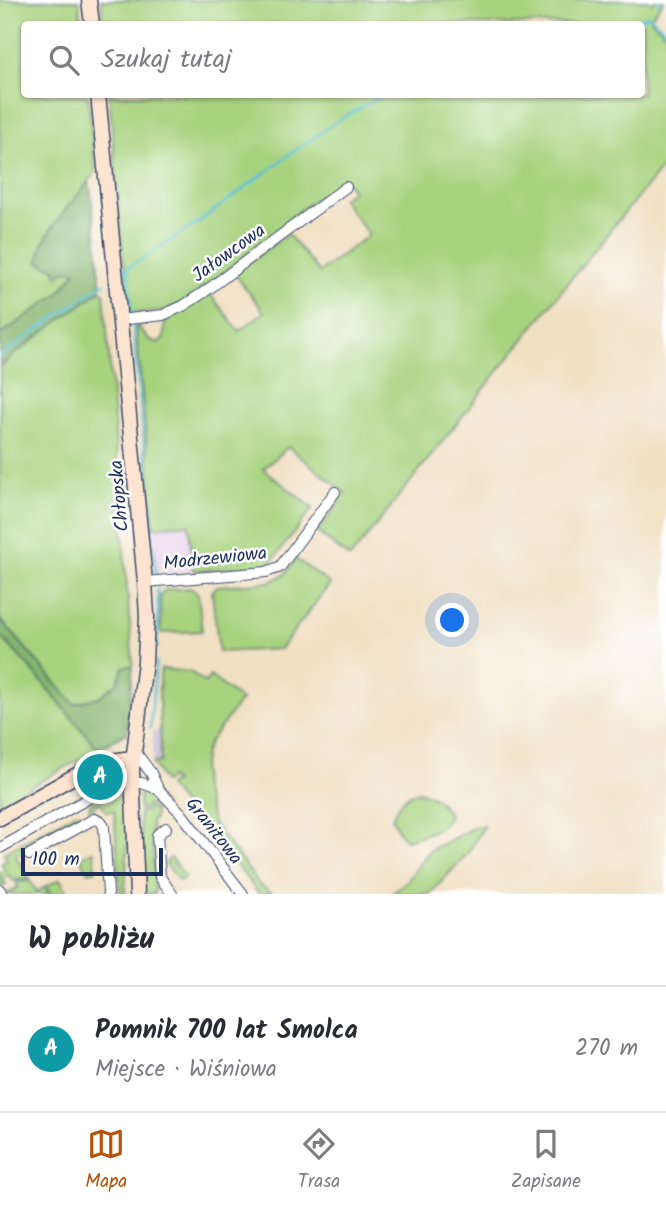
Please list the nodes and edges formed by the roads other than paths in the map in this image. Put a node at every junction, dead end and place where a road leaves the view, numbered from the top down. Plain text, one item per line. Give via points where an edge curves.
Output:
1 (89, 0) edge
2 (92, 21) edge
3 (98, 98) edge
4 (346, 187) dead end
5 (120, 320) junction
6 (335, 492) dead end
7 (145, 582) junction
8 (133, 754) junction
9 (132, 783) junction
10 (158, 789) junction
11 (0, 818) edge
12 (90, 821) junction
13 (166, 828) dead end
14 (0, 849) edge
15 (29, 856) dead end
16 (108, 894) edge
17 (137, 894) edge
18 (172, 894) edge
19 (243, 894) edge

1 - 2 street
3 - 5 street, Chłopska
4 - 5 street, Jałowcowa via 183,306 163,316
5 - 7 street, Chłopska
6 - 7 street, Modrzewiowa via 280,566 266,572
7 - 8 street, Chłopska via 145,662
8 - 9 street, Chłopska
8 - 10 street, Granitowa via 144,762
8 - 11 street via 89,768
9 - 10 street
9 - 17 street, Chłopska
10 - 19 street, Granitowa
12 - 14 street via 85,800
12 - 15 street
12 - 16 street via 98,819 104,827
13 - 18 street via 157,835 160,877

